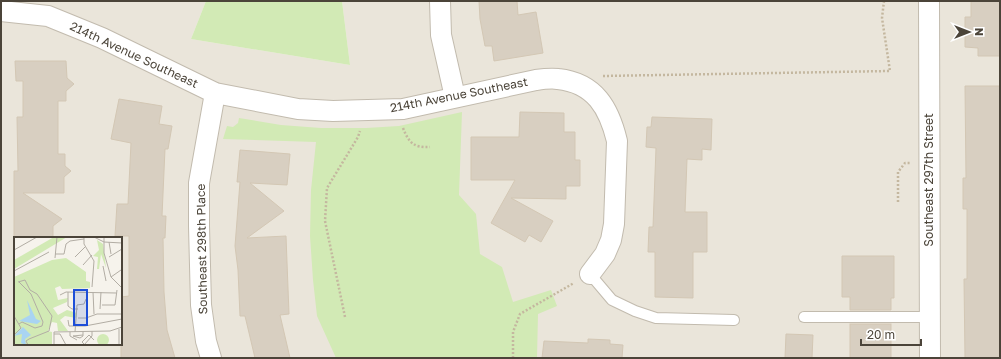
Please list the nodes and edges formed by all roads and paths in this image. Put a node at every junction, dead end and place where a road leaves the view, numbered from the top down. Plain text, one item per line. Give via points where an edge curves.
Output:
1 (440, 1) edge
2 (884, 1) edge
3 (929, 1) edge
4 (1, 11) edge
5 (586, 88) junction
6 (215, 93) junction
7 (455, 97) junction
8 (396, 109) junction
9 (365, 111) junction
10 (430, 147) dead end
11 (929, 162) junction
12 (898, 202) dead end
13 (590, 274) junction
14 (804, 316) dead end
15 (345, 317) dead end
16 (929, 318) junction
17 (734, 320) dead end
18 (211, 358) edge
19 (513, 358) edge
20 (930, 358) edge

1 - 7 street via 441,35
2 - 5 path via 882,18 890,71 597,76
3 - 11 street, Southeast 297th Street
4 - 6 street, 214th Avenue Southeast via 48,16 102,38
5 - 7 street, 214th Avenue Southeast via 557,79 536,80
5 - 13 street, 214th Avenue Southeast via 599,98 607,111 617,141 614,224 611,240 605,254
6 - 9 street, 214th Avenue Southeast via 298,109
6 - 18 street, Southeast 298th Place via 199,183 201,305
7 - 8 street, 214th Avenue Southeast
8 - 9 street, 214th Avenue Southeast
8 - 10 path via 410,141 421,148
9 - 15 path via 358,137 328,188 325,221
11 - 12 path via 905,163 898,172
11 - 16 street, Southeast 297th Street
13 - 17 lane via 612,300 634,311 656,318
13 - 19 path via 520,314 513,332
14 - 16 lane
16 - 20 street, Southeast 297th Street

